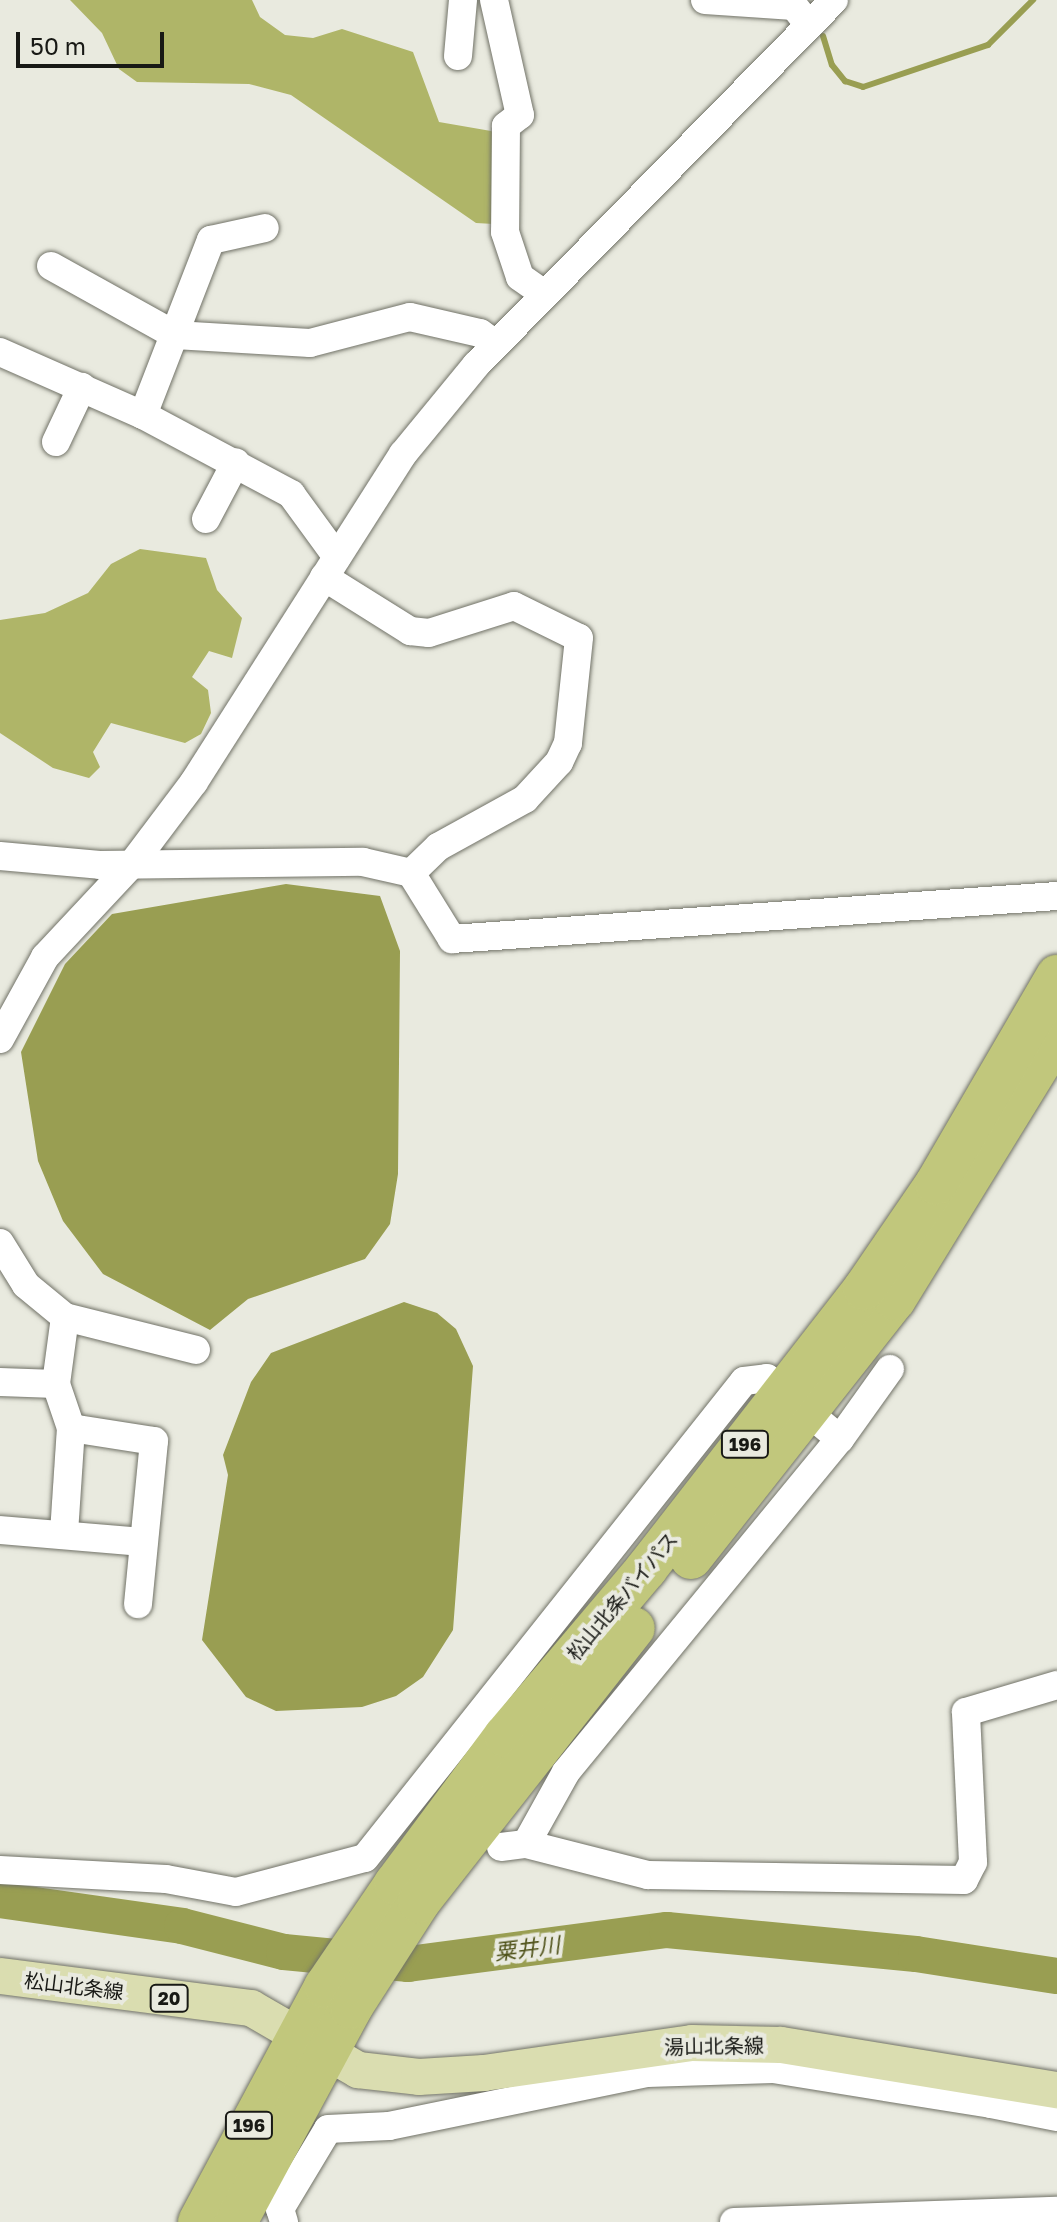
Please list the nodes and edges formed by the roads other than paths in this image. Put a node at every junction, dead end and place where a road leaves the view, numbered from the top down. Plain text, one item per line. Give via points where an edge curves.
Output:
1 (463, 0) edge
2 (494, 0) edge
3 (705, 0) edge
4 (834, 0) edge
5 (809, 25) junction
6 (458, 56) dead end
7 (265, 228) dead end
8 (51, 266) dead end
9 (544, 294) junction
10 (175, 335) junction
11 (496, 344) junction
12 (0, 352) edge
13 (82, 387) junction
14 (143, 415) junction
15 (56, 442) dead end
16 (236, 462) junction
17 (206, 519) dead end
18 (331, 567) junction
19 (0, 856) edge
20 (133, 863) junction
21 (411, 873) junction
22 (1057, 896) edge
23 (1057, 976) edge
24 (1057, 1036) edge
25 (0, 1039) edge
26 (0, 1243) edge
27 (65, 1317) junction
28 (196, 1350) dead end
29 (890, 1369) dead end
30 (0, 1382) edge
31 (56, 1384) junction
32 (812, 1414) junction
33 (71, 1428) junction
34 (0, 1530) edge
35 (64, 1533) junction
36 (144, 1542) junction
37 (132, 1594) dead end
38 (1057, 1685) edge
39 (0, 1870) edge
40 (388, 1875) junction
41 (0, 1976) edge
42 (312, 2044) junction
43 (1057, 2090) edge
44 (993, 2092) junction
45 (312, 2117) junction
46 (1057, 2117) edge
47 (1057, 2211) edge
48 (199, 2222) edge
49 (236, 2222) edge
50 (284, 2222) edge
51 (734, 2222) edge

1 - 6 street
2 - 9 street via 520,115 506,126 505,232 520,277
3 - 5 street via 794,6
4 - 5 street
5 - 9 street
7 - 10 street via 211,240
8 - 10 street
9 - 11 street
10 - 11 street via 310,343 410,317 480,333
10 - 14 street
11 - 18 street via 403,454
12 - 13 street
13 - 14 street
13 - 15 street
14 - 16 street
16 - 17 street
16 - 18 street via 291,494
18 - 20 street via 194,782
18 - 21 street via 410,631 429,633 514,606 579,638 568,743 559,762 525,799 438,847
19 - 20 street
20 - 21 street via 315,859
20 - 25 street via 45,957
21 - 22 street via 452,939
23 - 32 highway, 松山北条バイパス / 196 via 936,1184
24 - 32 highway, 松山北条バイパス / 196 via 962,1197
26 - 27 street via 26,1285
27 - 28 street
27 - 31 street
29 - 32 street
30 - 31 street
31 - 33 street
32 - 38 street via 513,1846 648,1875 964,1880 973,1862 966,1712
32 - 40 highway, 松山北条バイパス / 196 via 531,1752
32 - 40 street via 767,1378 744,1381
33 - 35 street
33 - 36 street via 154,1441
34 - 35 street
35 - 36 street
36 - 37 street
39 - 40 street via 166,1879 236,1892
40 - 42 highway, 松山北条バイパス / 196 via 338,1998
41 - 42 main road, 松山北条線 / 20 via 251,2008
42 - 44 main road, 湯山北条線 via 358,2070 419,2077 543,2067 692,2043 781,2045
42 - 45 highway, 松山北条バイパス / 196
42 - 48 highway, 松山北条バイパス / 196
43 - 44 main road, 湯山北条線
44 - 45 street via 716,2066 647,2073 389,2126
44 - 46 street
45 - 49 highway, 松山北条バイパス / 196
45 - 50 street via 280,2209
47 - 51 street

